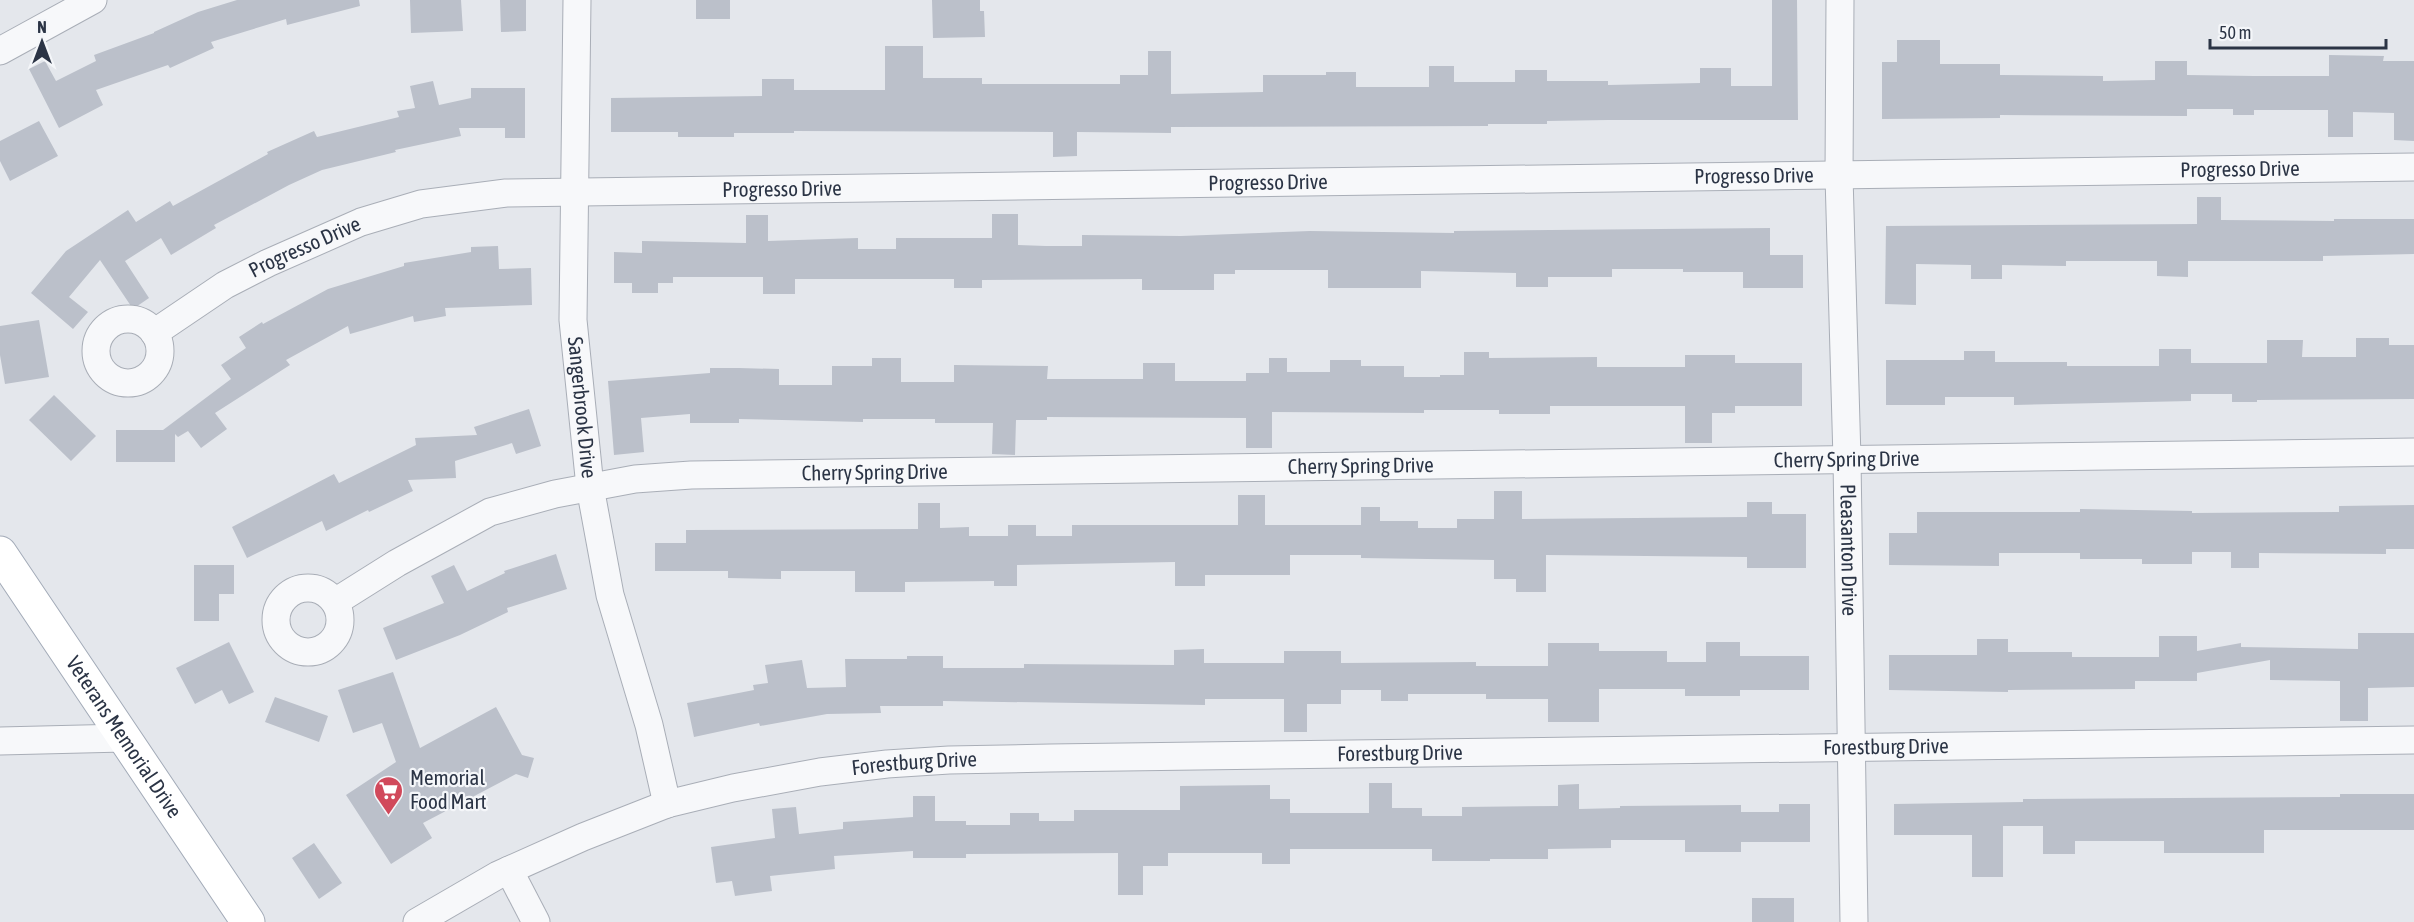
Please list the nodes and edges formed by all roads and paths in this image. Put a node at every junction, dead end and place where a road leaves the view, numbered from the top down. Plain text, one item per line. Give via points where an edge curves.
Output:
1 (93, 0) edge
2 (577, 0) edge
3 (1840, 0) edge
4 (0, 51) edge
5 (2414, 167) edge
6 (1839, 176) junction
7 (576, 192) junction
8 (154, 333) dead end
9 (2414, 452) edge
10 (1847, 459) junction
11 (590, 488) junction
12 (0, 553) edge
13 (335, 602) dead end
14 (124, 738) junction
15 (2414, 740) edge
16 (0, 741) edge
17 (1851, 747) junction
18 (667, 804) junction
19 (509, 870) junction
20 (427, 919) edge
21 (248, 922) edge
22 (536, 922) edge
23 (1854, 922) edge

1 - 4 street
2 - 7 street, Sangerbrook Drive
3 - 6 street, Pleasanton Drive
5 - 6 street, Progresso Drive
6 - 7 street, Progresso Drive
6 - 10 street, Pleasanton Drive
7 - 8 street, Progresso Drive via 506,193 421,204 371,218 225,285
7 - 11 street, Sangerbrook Drive via 573,320
9 - 10 street, Cherry Spring Drive
10 - 11 street, Cherry Spring Drive via 691,475 635,479
10 - 17 street, Pleasanton Drive
11 - 13 street, Cherry Spring Drive via 490,512
11 - 18 street, Sangerbrook Drive via 610,595 649,725
12 - 14 main road, Veterans Memorial Drive
14 - 16 street
14 - 21 main road, Veterans Memorial Drive
15 - 17 street, Forestburg Drive
17 - 18 street, Forestburg Drive via 949,760 820,772
17 - 23 street, Pleasanton Drive
18 - 19 street, Forestburg Drive
19 - 20 street, Forestburg Drive
19 - 22 street

